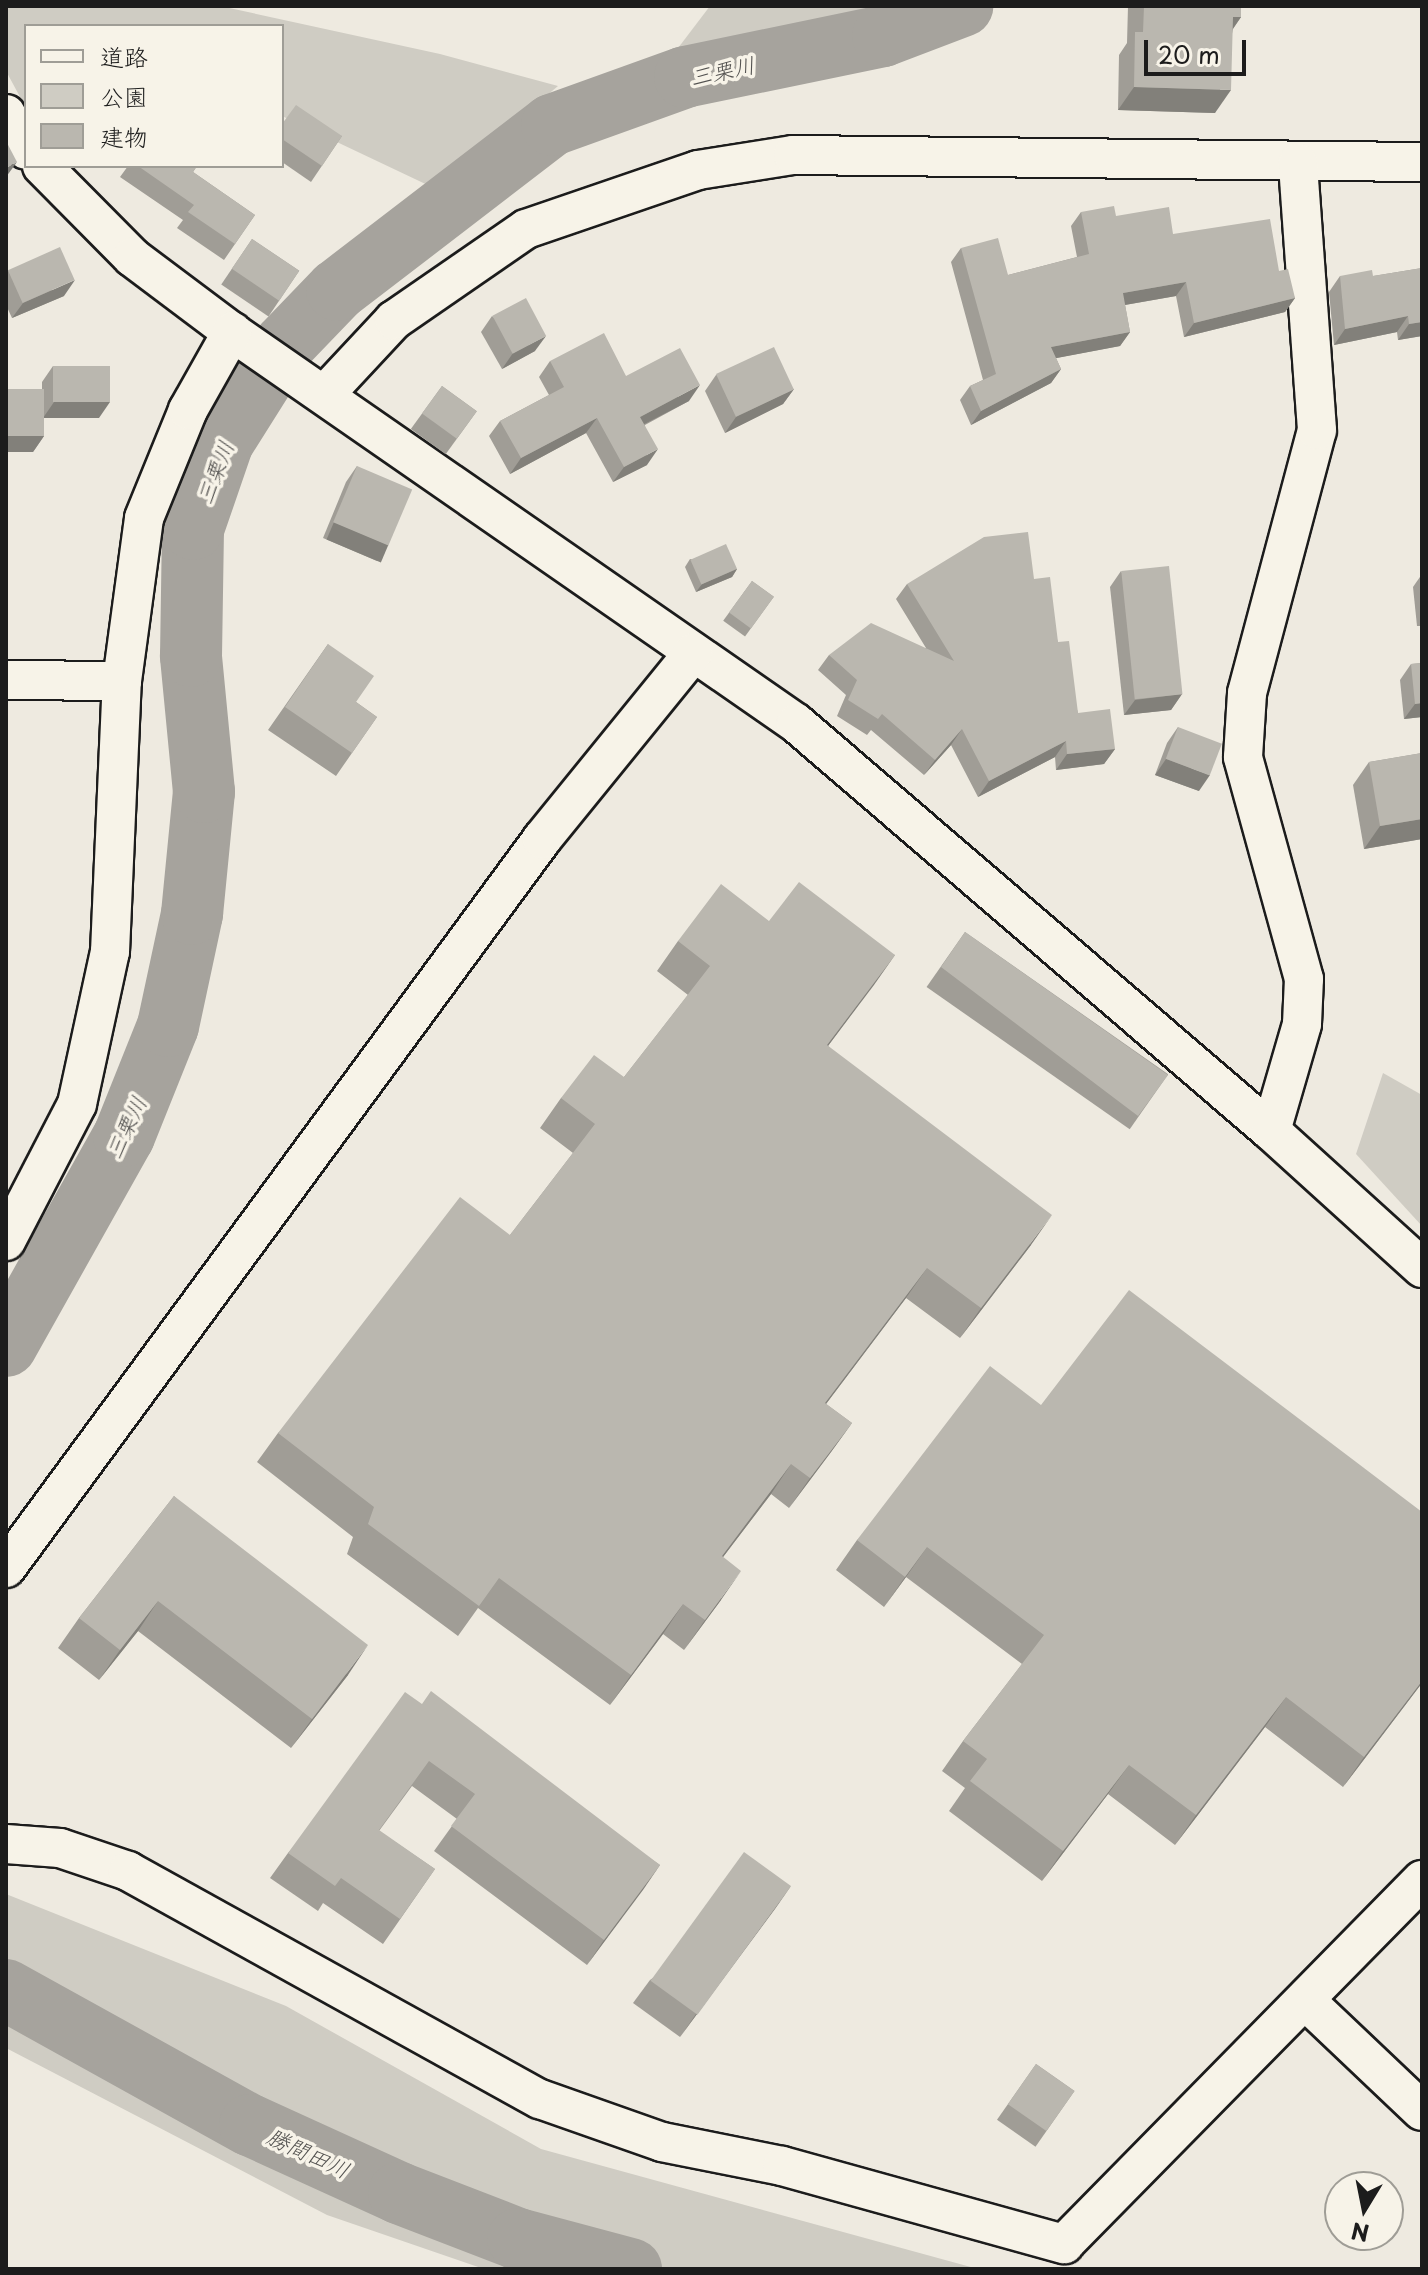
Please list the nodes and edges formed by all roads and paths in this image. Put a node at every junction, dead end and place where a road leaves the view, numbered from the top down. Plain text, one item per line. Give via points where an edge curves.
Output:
1 (6, 114) edge
2 (24, 146) edge
3 (1422, 162) edge
4 (1298, 163) junction
5 (44, 168) edge
6 (232, 332) junction
7 (325, 394) junction
8 (693, 653) junction
9 (6, 680) edge
10 (122, 681) junction
11 (1271, 1131) junction
12 (6, 1241) edge
13 (1422, 1268) edge
14 (6, 1568) edge
15 (6, 1844) edge
16 (1422, 1880) edge
17 (1307, 2002) junction
18 (1422, 2111) edge

1 - 2 street
3 - 4 street
4 - 7 street via 793,155 698,170 526,229 394,320
4 - 11 street via 1317,430 1247,693 1243,757 1304,979 1302,1024
5 - 6 street via 132,257
6 - 7 street
6 - 10 street via 188,410 144,518
7 - 8 street
8 - 11 street via 796,723
8 - 14 street via 542,839
9 - 10 street
10 - 12 street via 110,952 77,1104
11 - 13 street
15 - 17 street via 60,1848 128,1871 540,2099 662,2142 782,2166 1064,2244
16 - 17 street
17 - 18 street

